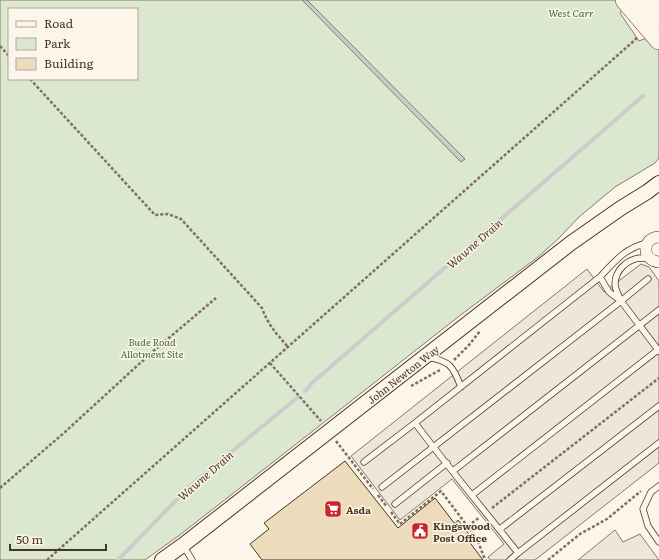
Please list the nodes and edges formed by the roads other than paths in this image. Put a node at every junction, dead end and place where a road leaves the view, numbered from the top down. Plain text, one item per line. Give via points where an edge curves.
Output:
1 (625, 0) edge
2 (646, 0) edge
3 (659, 15) edge
4 (659, 40) edge
5 (659, 182) edge
6 (653, 190) edge
7 (659, 237) edge
8 (647, 243) junction
9 (655, 260) edge
10 (600, 277) junction
11 (648, 279) dead end
12 (621, 301) junction
13 (659, 310) edge
14 (639, 326) junction
15 (659, 350) edge
16 (425, 357) junction
17 (461, 387) junction
18 (659, 406) edge
19 (415, 423) junction
20 (659, 443) edge
21 (433, 447) junction
22 (364, 462) dead end
23 (447, 464) junction
24 (453, 471) junction
25 (659, 486) edge
26 (382, 487) dead end
27 (472, 495) junction
28 (395, 504) dead end
29 (500, 529) junction
30 (659, 542) edge
31 (183, 545) junction
32 (518, 553) junction
33 (162, 560) edge
34 (192, 560) edge
35 (510, 560) edge

1 - 4 highway
2 - 3 highway
5 - 6 street, John Newton Way
6 - 16 street, John Newton Way via 621,208 571,243
7 - 8 street
8 - 9 street via 647,253
8 - 10 lane via 627,251
9 - 12 lane via 640,258 630,261 621,268 615,284
10 - 12 lane via 609,292
10 - 17 lane
11 - 12 lane
12 - 14 lane
12 - 21 lane
13 - 14 lane
14 - 15 lane
14 - 24 lane
15 - 27 lane
16 - 17 lane via 438,359 449,365 455,371
16 - 31 street, John Newton Way
17 - 19 lane
18 - 29 lane
19 - 21 lane
19 - 22 lane
20 - 32 lane
21 - 23 lane
21 - 26 lane
23 - 24 lane
23 - 28 lane
24 - 27 lane
25 - 30 lane via 651,492 643,509 648,526
27 - 29 lane
29 - 32 lane
31 - 33 street, John Newton Way
31 - 34 lane
32 - 35 lane

